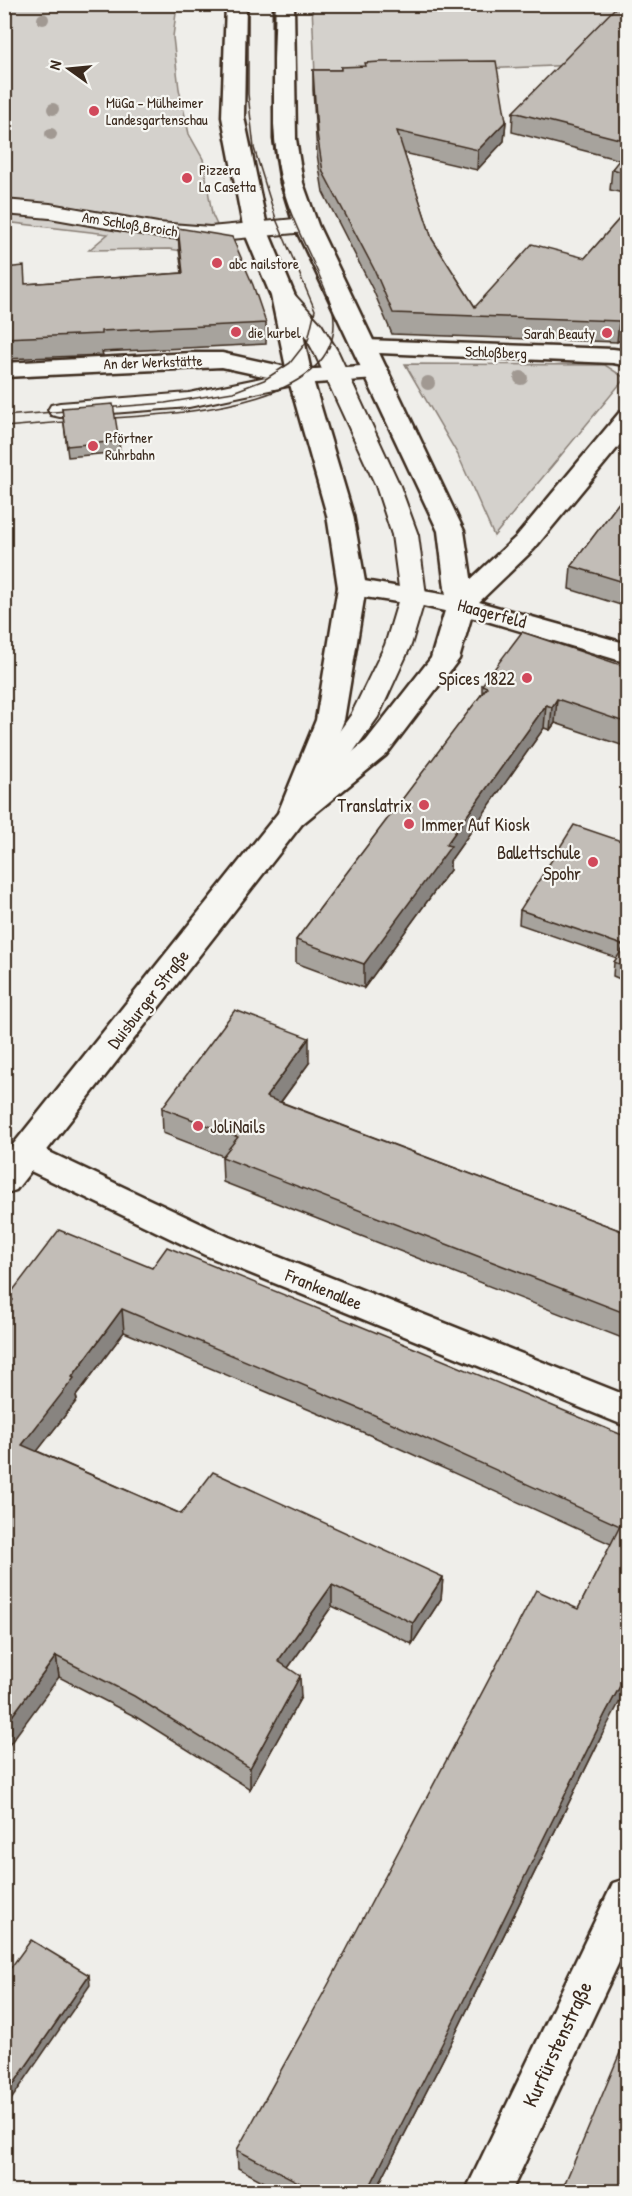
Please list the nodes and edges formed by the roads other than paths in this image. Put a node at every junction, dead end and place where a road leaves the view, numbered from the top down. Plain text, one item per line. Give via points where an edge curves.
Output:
1 (236, 4) edge
2 (284, 4) edge
3 (4, 207) edge
4 (306, 225) junction
5 (256, 231) junction
6 (283, 296) junction
7 (365, 347) junction
8 (627, 359) edge
9 (4, 370) edge
10 (376, 372) junction
11 (335, 375) junction
12 (300, 378) junction
13 (60, 410) edge
14 (627, 418) edge
15 (352, 587) junction
16 (413, 595) junction
17 (461, 604) junction
18 (627, 654) edge
19 (291, 817) junction
20 (26, 1154) junction
21 (4, 1181) edge
22 (627, 1412) edge
23 (627, 1897) edge
24 (487, 2192) edge

1 - 5 main road via 233,117
2 - 4 main road via 285,139 292,183
3 - 5 lane, Am Schloß Broich via 158,230 210,234
4 - 5 lane, Am Schloß Broich
4 - 7 main road
5 - 6 main road
6 - 11 lane via 313,329
6 - 12 main road
7 - 8 main road, Schloßberg
7 - 10 main road
9 - 12 main road, An der Werkstätte via 211,360
10 - 11 main road
10 - 17 main road via 452,531
11 - 12 main road
11 - 16 lane via 398,509
12 - 13 lane via 189,400
12 - 15 main road via 340,515
14 - 17 main road via 525,543
15 - 16 main road, Haagerfeld
15 - 19 main road, Duisburger Straße via 330,720
16 - 17 main road, Haagerfeld
16 - 19 lane via 398,645 364,717
17 - 18 main road, Haagerfeld
17 - 19 main road, Duisburger Straße via 445,659 376,748
19 - 20 main road, Duisburger Straße
20 - 21 main road, Duisburger Straße
20 - 22 main road, Frankenallee via 217,1246
23 - 24 main road, Kurfürstenstraße

